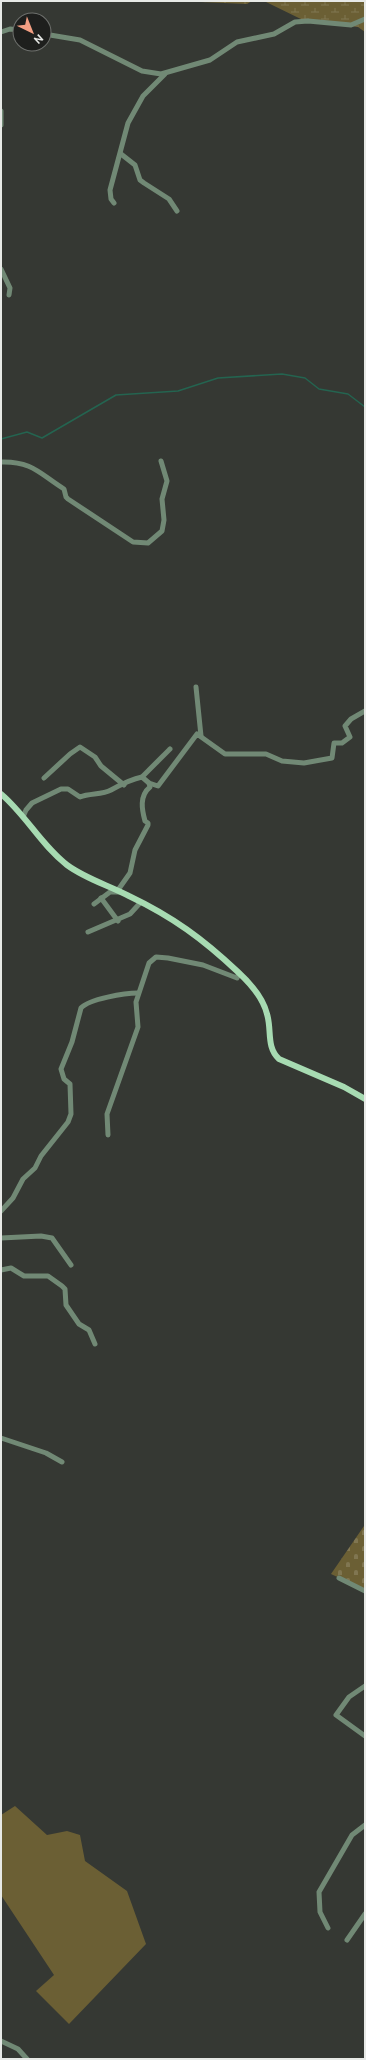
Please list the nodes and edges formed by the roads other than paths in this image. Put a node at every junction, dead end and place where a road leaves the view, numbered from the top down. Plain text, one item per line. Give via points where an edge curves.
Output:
1 (365, 19) edge
2 (12, 29) edge
3 (1, 32) edge
4 (52, 35) edge
5 (170, 72) junction
6 (1, 111) edge
7 (1, 125) edge
8 (121, 154) junction
9 (114, 202) dead end
10 (177, 211) dead end
11 (1, 269) edge
12 (9, 295) dead end
13 (161, 461) dead end
14 (1, 462) edge
15 (196, 687) dead end
16 (365, 711) edge
17 (201, 736) junction
18 (170, 749) dead end
19 (142, 777) junction
20 (44, 778) dead end
21 (149, 783) junction
22 (124, 785) junction
23 (1, 794) edge
24 (23, 817) junction
25 (120, 891) junction
26 (101, 898) junction
27 (142, 902) junction
28 (94, 904) dead end
29 (118, 921) junction
30 (88, 932) dead end
31 (240, 973) junction
32 (138, 993) junction
33 (365, 1099) edge
34 (108, 1135) dead end
35 (1, 1211) edge
36 (1, 1238) edge
37 (71, 1265) dead end
38 (1, 1270) edge
39 (94, 1344) dead end
40 (1, 1438) edge
41 (62, 1462) dead end
42 (338, 1578) dead end
43 (365, 1591) edge
44 (365, 1686) edge
45 (365, 1736) edge
46 (365, 1825) edge
47 (365, 1914) edge
48 (328, 1928) dead end
49 (347, 1940) dead end
50 (1, 2041) edge
51 (27, 2059) edge

1 - 5 street via 351,25 295,22 274,34 238,42 210,60
2 - 3 street
4 - 5 street via 80,40 149,73
5 - 8 street via 162,76 140,101 128,123
6 - 7 street
8 - 9 street via 110,190 110,199
8 - 10 street via 133,162 144,183 169,199
11 - 12 street via 10,288
13 - 14 street via 168,481 162,499 164,520 162,531 148,543 133,542 68,499 64,489 35,468 25,464
15 - 17 street
16 - 17 street via 351,718 345,726 350,737 342,743 334,743 332,758 320,760 282,761 266,754 225,754
17 - 21 street via 197,734 158,786
18 - 19 street
19 - 21 street
19 - 22 street
20 - 22 street via 80,747 95,757 100,766
21 - 25 street via 150,788 144,795 142,810 144,821 148,822 148,825 136,850 130,873
22 - 24 street via 104,793 80,797 68,789 61,789 37,799
23 - 24 main road
24 - 25 main road via 52,853 86,877
25 - 26 street via 113,891
25 - 27 main road
26 - 28 street
26 - 29 street
27 - 29 street
27 - 31 main road via 203,940
29 - 30 street
31 - 32 street via 237,978 203,965 156,957 146,968
31 - 33 main road via 263,1004 274,1054 279,1059 344,1087
32 - 34 street via 138,1028 127,1056 126,1067 109,1108
32 - 35 street via 109,996 81,1008 72,1042 61,1069 64,1079 70,1084 71,1114 68,1122
36 - 37 street via 52,1238
38 - 39 street via 11,1268 24,1276 48,1276 62,1286 65,1289 66,1305 79,1324 89,1330
40 - 41 street via 46,1453
42 - 43 street
44 - 45 street via 349,1697 336,1715
46 - 48 street via 352,1835 319,1892 320,1912
47 - 49 street
50 - 51 street via 18,2050

